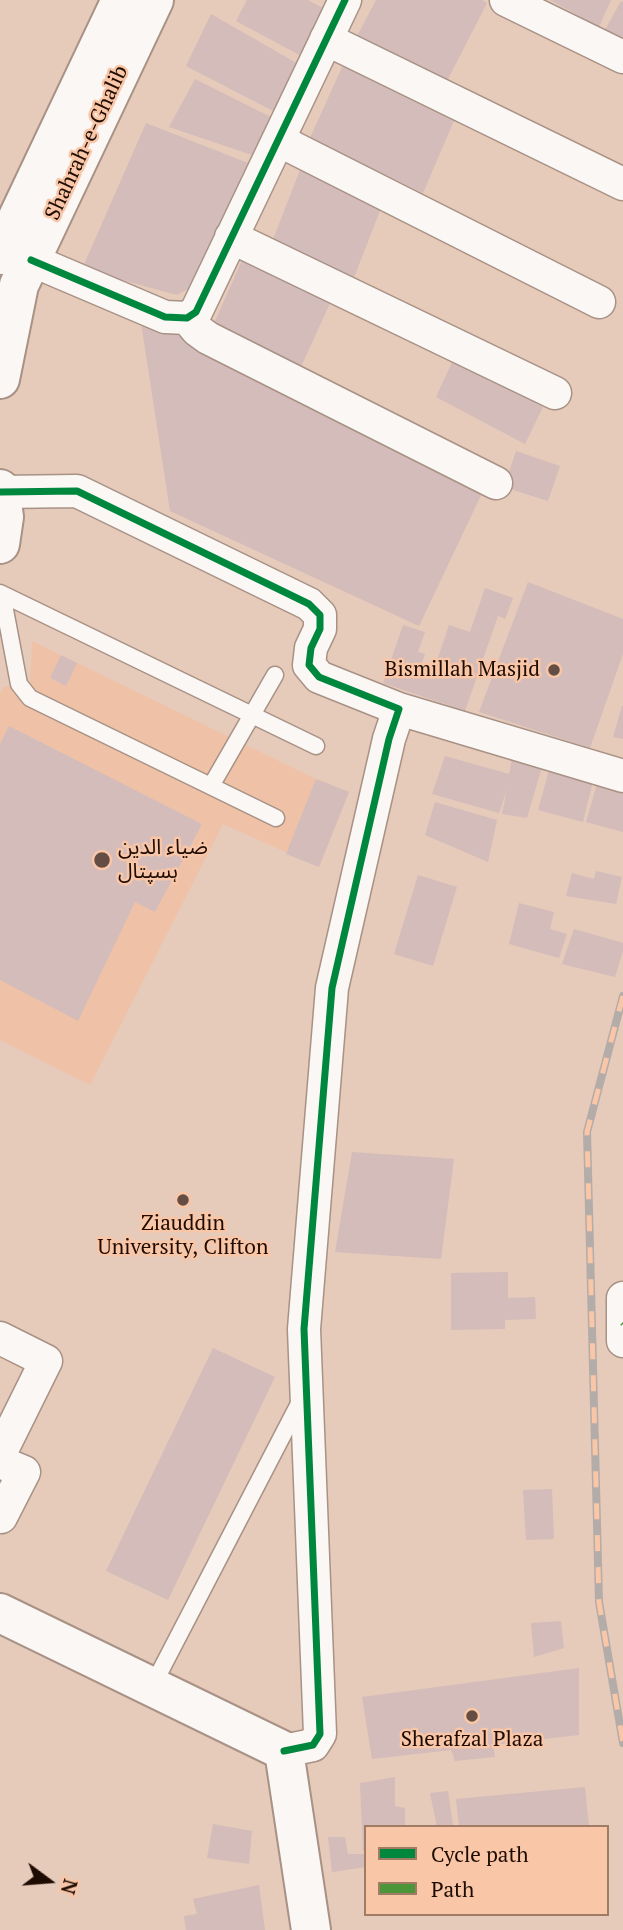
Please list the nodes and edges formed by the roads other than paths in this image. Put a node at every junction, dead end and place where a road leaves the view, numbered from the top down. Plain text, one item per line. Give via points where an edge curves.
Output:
1 (121, 0) edge
2 (154, 0) edge
3 (345, 0) edge
4 (506, 0) edge
5 (326, 39) junction
6 (623, 57) edge
7 (278, 140) junction
8 (623, 184) edge
9 (231, 237) junction
10 (14, 261) edge
11 (599, 302) dead end
12 (187, 318) junction
13 (0, 379) edge
14 (555, 393) dead end
15 (496, 483) dead end
16 (1, 491) edge
17 (0, 544) edge
18 (1, 593) edge
19 (16, 671) junction
20 (275, 675) dead end
21 (0, 676) edge
22 (399, 709) junction
23 (252, 716) junction
24 (316, 746) dead end
25 (623, 776) edge
26 (211, 786) junction
27 (276, 818) dead end
28 (0, 1338) edge
29 (306, 1390) junction
30 (0, 1454) edge
31 (0, 1462) edge
32 (1, 1517) edge
33 (0, 1613) edge
34 (152, 1687) junction
35 (284, 1751) junction
36 (311, 1930) edge

1 - 10 main road, Shahrah-e-Ghalib
2 - 10 main road, Shahrah-e-Ghalib
3 - 5 street
4 - 6 street
5 - 7 street
5 - 8 street
7 - 9 street
7 - 11 street
9 - 12 street via 196,312
9 - 14 street
10 - 12 street via 165,317
10 - 13 main road
12 - 15 street via 208,338
16 - 17 main road
16 - 22 street via 77,491 309,604 320,615 309,665 319,677
18 - 19 lane
18 - 23 lane
19 - 21 lane
19 - 26 lane via 30,698
20 - 23 lane
22 - 25 street
22 - 29 street via 332,988 304,1329
23 - 24 lane
23 - 26 lane
26 - 27 lane
28 - 30 street via 46,1362
29 - 34 lane
29 - 35 street via 320,1734 313,1745
31 - 32 street via 24,1472
33 - 34 main road
34 - 35 main road
35 - 36 main road

